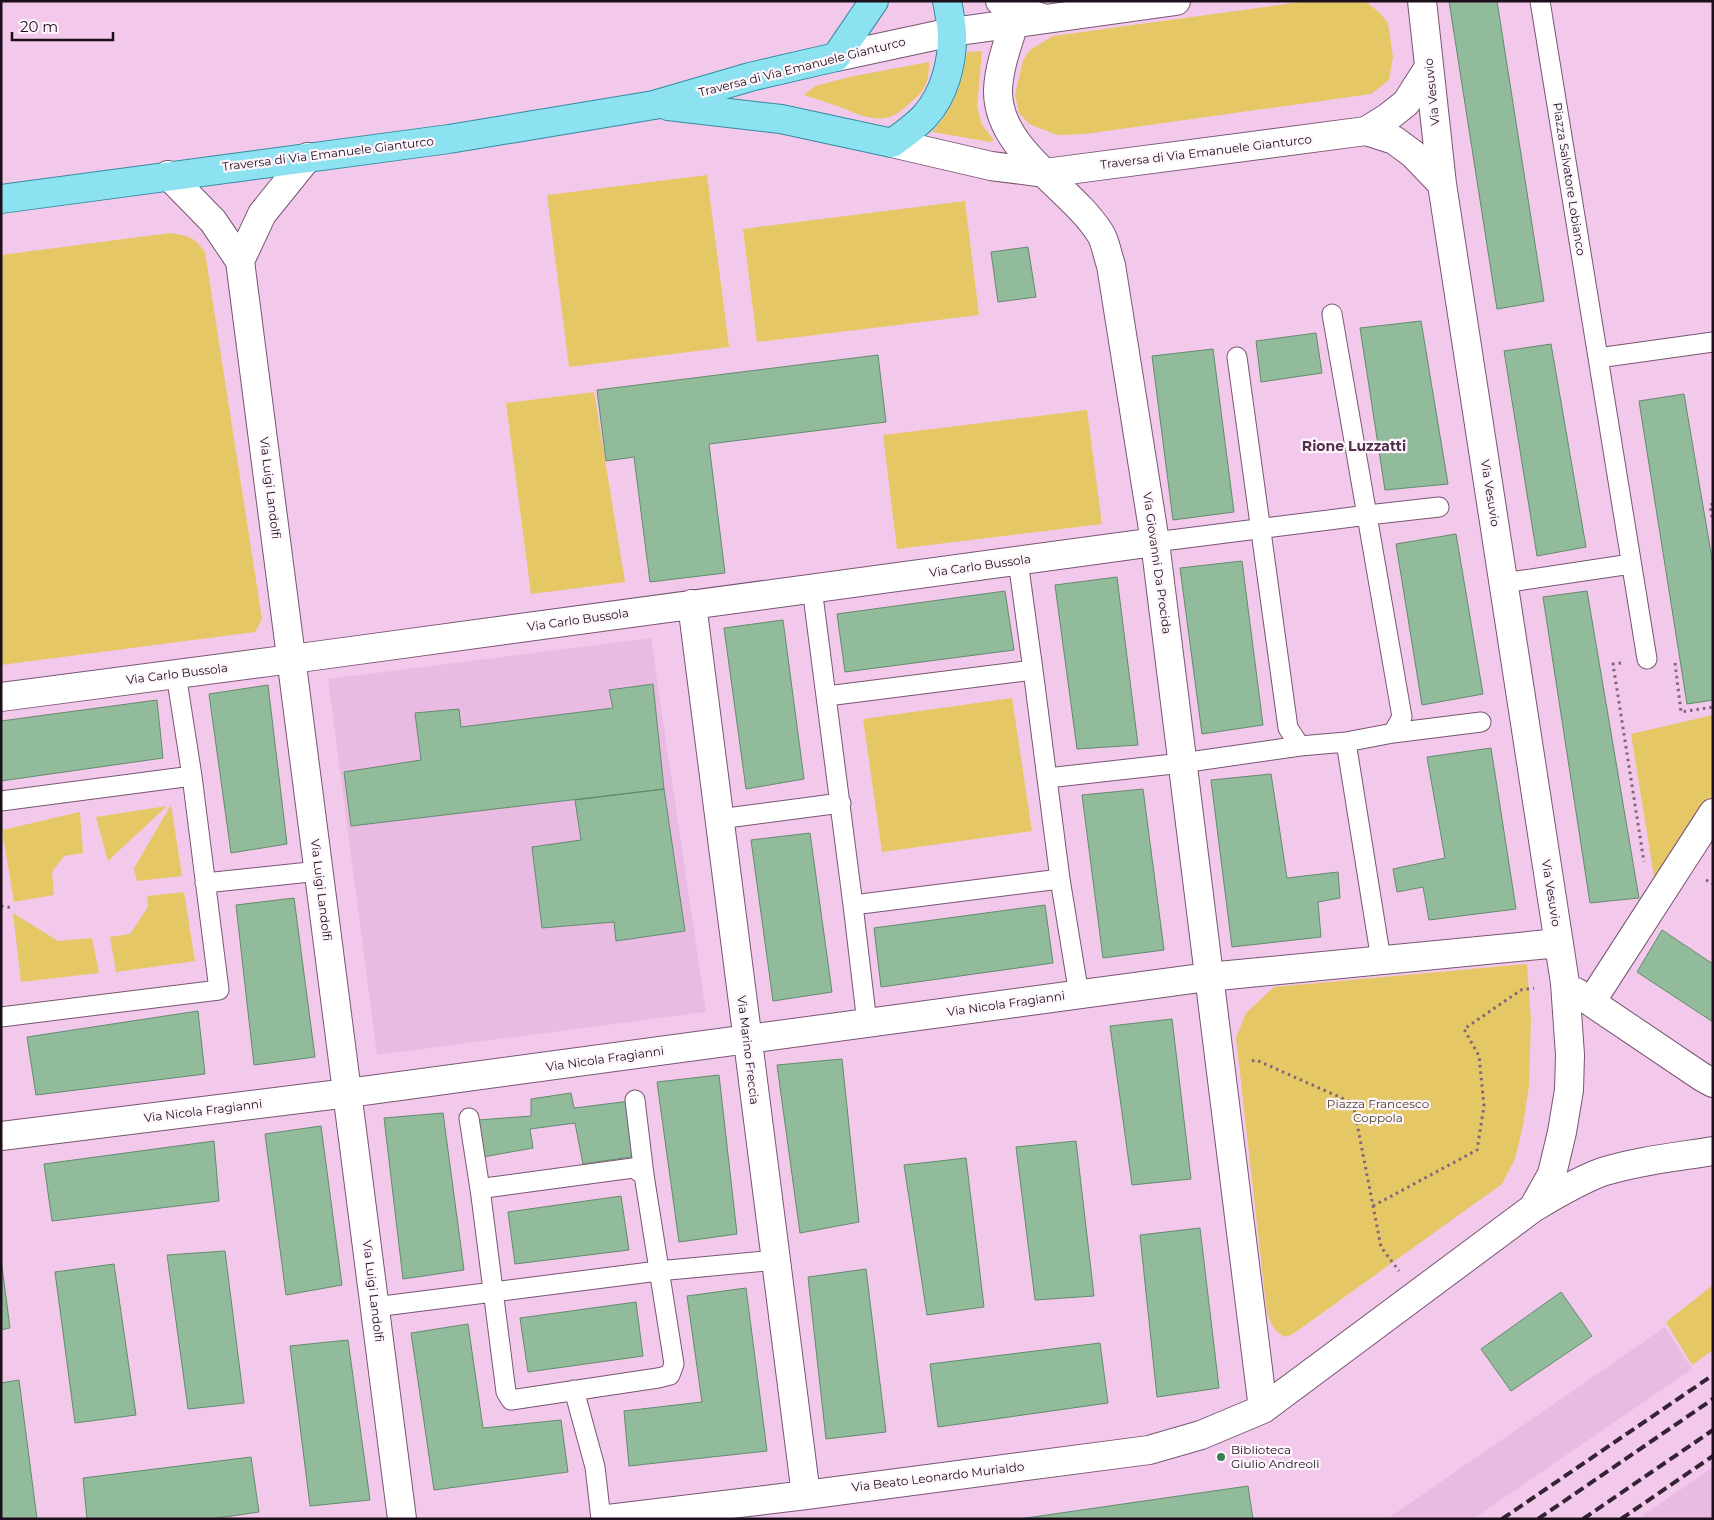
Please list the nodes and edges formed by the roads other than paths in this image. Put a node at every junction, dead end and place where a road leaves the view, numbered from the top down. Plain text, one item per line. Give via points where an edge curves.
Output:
1 (874, 1) edge
2 (947, 1) edge
3 (1176, 1) edge
4 (1422, 1) edge
5 (1540, 1) edge
6 (1007, 13) edge
7 (952, 32) junction
8 (836, 57) junction
9 (1429, 67) junction
10 (654, 105) junction
11 (1366, 131) junction
12 (892, 143) junction
13 (308, 157) junction
14 (1045, 173) junction
15 (168, 175) junction
16 (1442, 184) junction
17 (1, 199) edge
18 (240, 261) junction
19 (1332, 314) dead end
20 (1713, 342) edge
21 (1237, 357) dead end
22 (1598, 358) junction
23 (1439, 507) dead end
24 (1368, 515) junction
25 (1260, 530) junction
26 (1155, 542) junction
27 (1018, 561) junction
28 (1631, 564) junction
29 (1504, 583) junction
30 (812, 588) junction
31 (692, 604) junction
32 (292, 659) junction
33 (1647, 659) road end
34 (1033, 670) junction
35 (176, 674) junction
36 (1, 696) edge
37 (827, 696) junction
38 (1481, 722) dead end
39 (1393, 733) junction
40 (1346, 742) junction
41 (1300, 746) junction
42 (1182, 763) junction
43 (192, 776) junction
44 (1047, 778) junction
45 (1, 801) edge
46 (840, 803) junction
47 (1713, 813) edge
48 (719, 819) junction
49 (319, 871) junction
50 (1060, 879) junction
51 (205, 883) junction
52 (853, 905) junction
53 (1559, 943) junction
54 (1381, 960) junction
55 (1208, 977) junction
56 (1565, 983) junction
57 (1078, 995) junction
58 (1591, 1002) junction
59 (1, 1017) edge
60 (867, 1023) junction
61 (747, 1040) junction
62 (1713, 1083) edge
63 (348, 1093) junction
64 (635, 1100) dead end
65 (469, 1118) dead end
66 (1, 1136) edge
67 (1713, 1151) edge
68 (644, 1175) junction
69 (481, 1196) junction
70 (1533, 1208) junction
71 (776, 1260) junction
72 (658, 1271) junction
73 (493, 1292) junction
74 (375, 1308) junction
75 (574, 1390) junction
76 (1263, 1409) junction
77 (806, 1495) junction
78 (402, 1519) edge
79 (601, 1519) edge
80 (608, 1519) edge

1 - 8 main road
2 - 7 main road
3 - 6 street, Traversa di Via Emanuele Gianturco via 1046,19
4 - 9 street, Via Vesuvio
5 - 22 lane, Piazza Salvatore Lobianco
6 - 7 street, Traversa di Via Emanuele Gianturco
6 - 14 street via 998,91 1000,109 1008,130
7 - 8 street, Traversa di Via Emanuele Gianturco
7 - 12 main road via 950,61 937,101 924,117
8 - 10 main road, Traversa di Via Emanuele Gianturco via 750,77
9 - 11 street, Traversa di Via Emanuele Gianturco via 1406,103
9 - 16 street, Via Vesuvio
10 - 12 main road, Traversa di Via Emanuele Gianturco via 781,119
10 - 13 main road, Traversa di Via Emanuele Gianturco via 449,139
11 - 14 street, Traversa di Via Emanuele Gianturco
11 - 16 street, Traversa di Via Emanuele Gianturco via 1394,140 1413,154
12 - 14 street, Traversa di Via Emanuele Gianturco via 991,166
13 - 15 main road, Traversa di Via Emanuele Gianturco
13 - 18 street via 262,214
14 - 26 street, Via Giovanni Da Procida via 1101,234 1111,265
15 - 17 main road, Traversa di Via Emanuele Gianturco
15 - 18 street, Via Luigi Landolfi via 213,221
16 - 29 street, Via Vesuvio
18 - 32 street, Via Luigi Landolfi
19 - 24 lane
20 - 22 lane
21 - 25 lane
22 - 28 lane, Piazza Salvatore Lobianco
23 - 24 lane
24 - 25 lane
24 - 39 lane via 1402,717
25 - 26 lane
25 - 41 lane via 1288,728
26 - 27 street, Via Carlo Bussola
26 - 42 street, Via Giovanni Da Procida
27 - 30 street, Via Carlo Bussola
27 - 34 lane
28 - 29 lane
28 - 33 lane, Piazza Salvatore Lobianco
29 - 53 street, Via Vesuvio
30 - 31 street, Via Carlo Bussola
30 - 37 lane
31 - 32 street, Via Carlo Bussola
31 - 48 street, Via Marino Freccia
32 - 35 street, Via Carlo Bussola
32 - 49 street, Via Luigi Landolfi
34 - 37 lane
34 - 44 lane
35 - 36 street, Via Carlo Bussola
35 - 43 lane
37 - 46 lane
38 - 39 lane
39 - 40 lane
40 - 41 lane
40 - 54 lane
41 - 42 lane
42 - 44 lane
42 - 55 street, Via Giovanni Da Procida
43 - 45 lane
43 - 51 lane
44 - 50 lane
46 - 48 lane
46 - 52 lane
47 - 58 street
48 - 61 street, Via Marino Freccia
49 - 51 lane
49 - 63 street, Via Luigi Landolfi
50 - 52 lane
50 - 57 lane
51 - 59 lane via 219,990
52 - 60 lane
53 - 54 street
53 - 56 street, Via Vesuvio
54 - 55 street
55 - 57 street, Via Nicola Fragianni
55 - 76 street
56 - 58 street
56 - 70 street via 1569,1090 1552,1174
57 - 60 street, Via Nicola Fragianni
58 - 62 street
60 - 61 street, Via Nicola Fragianni
61 - 63 street, Via Nicola Fragianni
61 - 71 street, Via Marino Freccia
63 - 66 street, Via Nicola Fragianni
63 - 74 street, Via Luigi Landolfi
64 - 68 lane
65 - 69 lane
67 - 70 street via 1602,1172
68 - 69 lane via 633,1168 485,1188
68 - 72 lane
69 - 73 lane
70 - 76 street
71 - 72 lane
71 - 77 street, Via Marino Freccia
72 - 73 lane
72 - 75 lane via 674,1364 670,1375
73 - 74 lane
73 - 75 lane via 506,1392 511,1400
74 - 78 street, Via Luigi Landolfi
75 - 79 lane via 595,1467
76 - 77 street, Via Beato Leonardo Murialdo via 1201,1435 1149,1450
77 - 80 street, Via Beato Leonardo Murialdo

